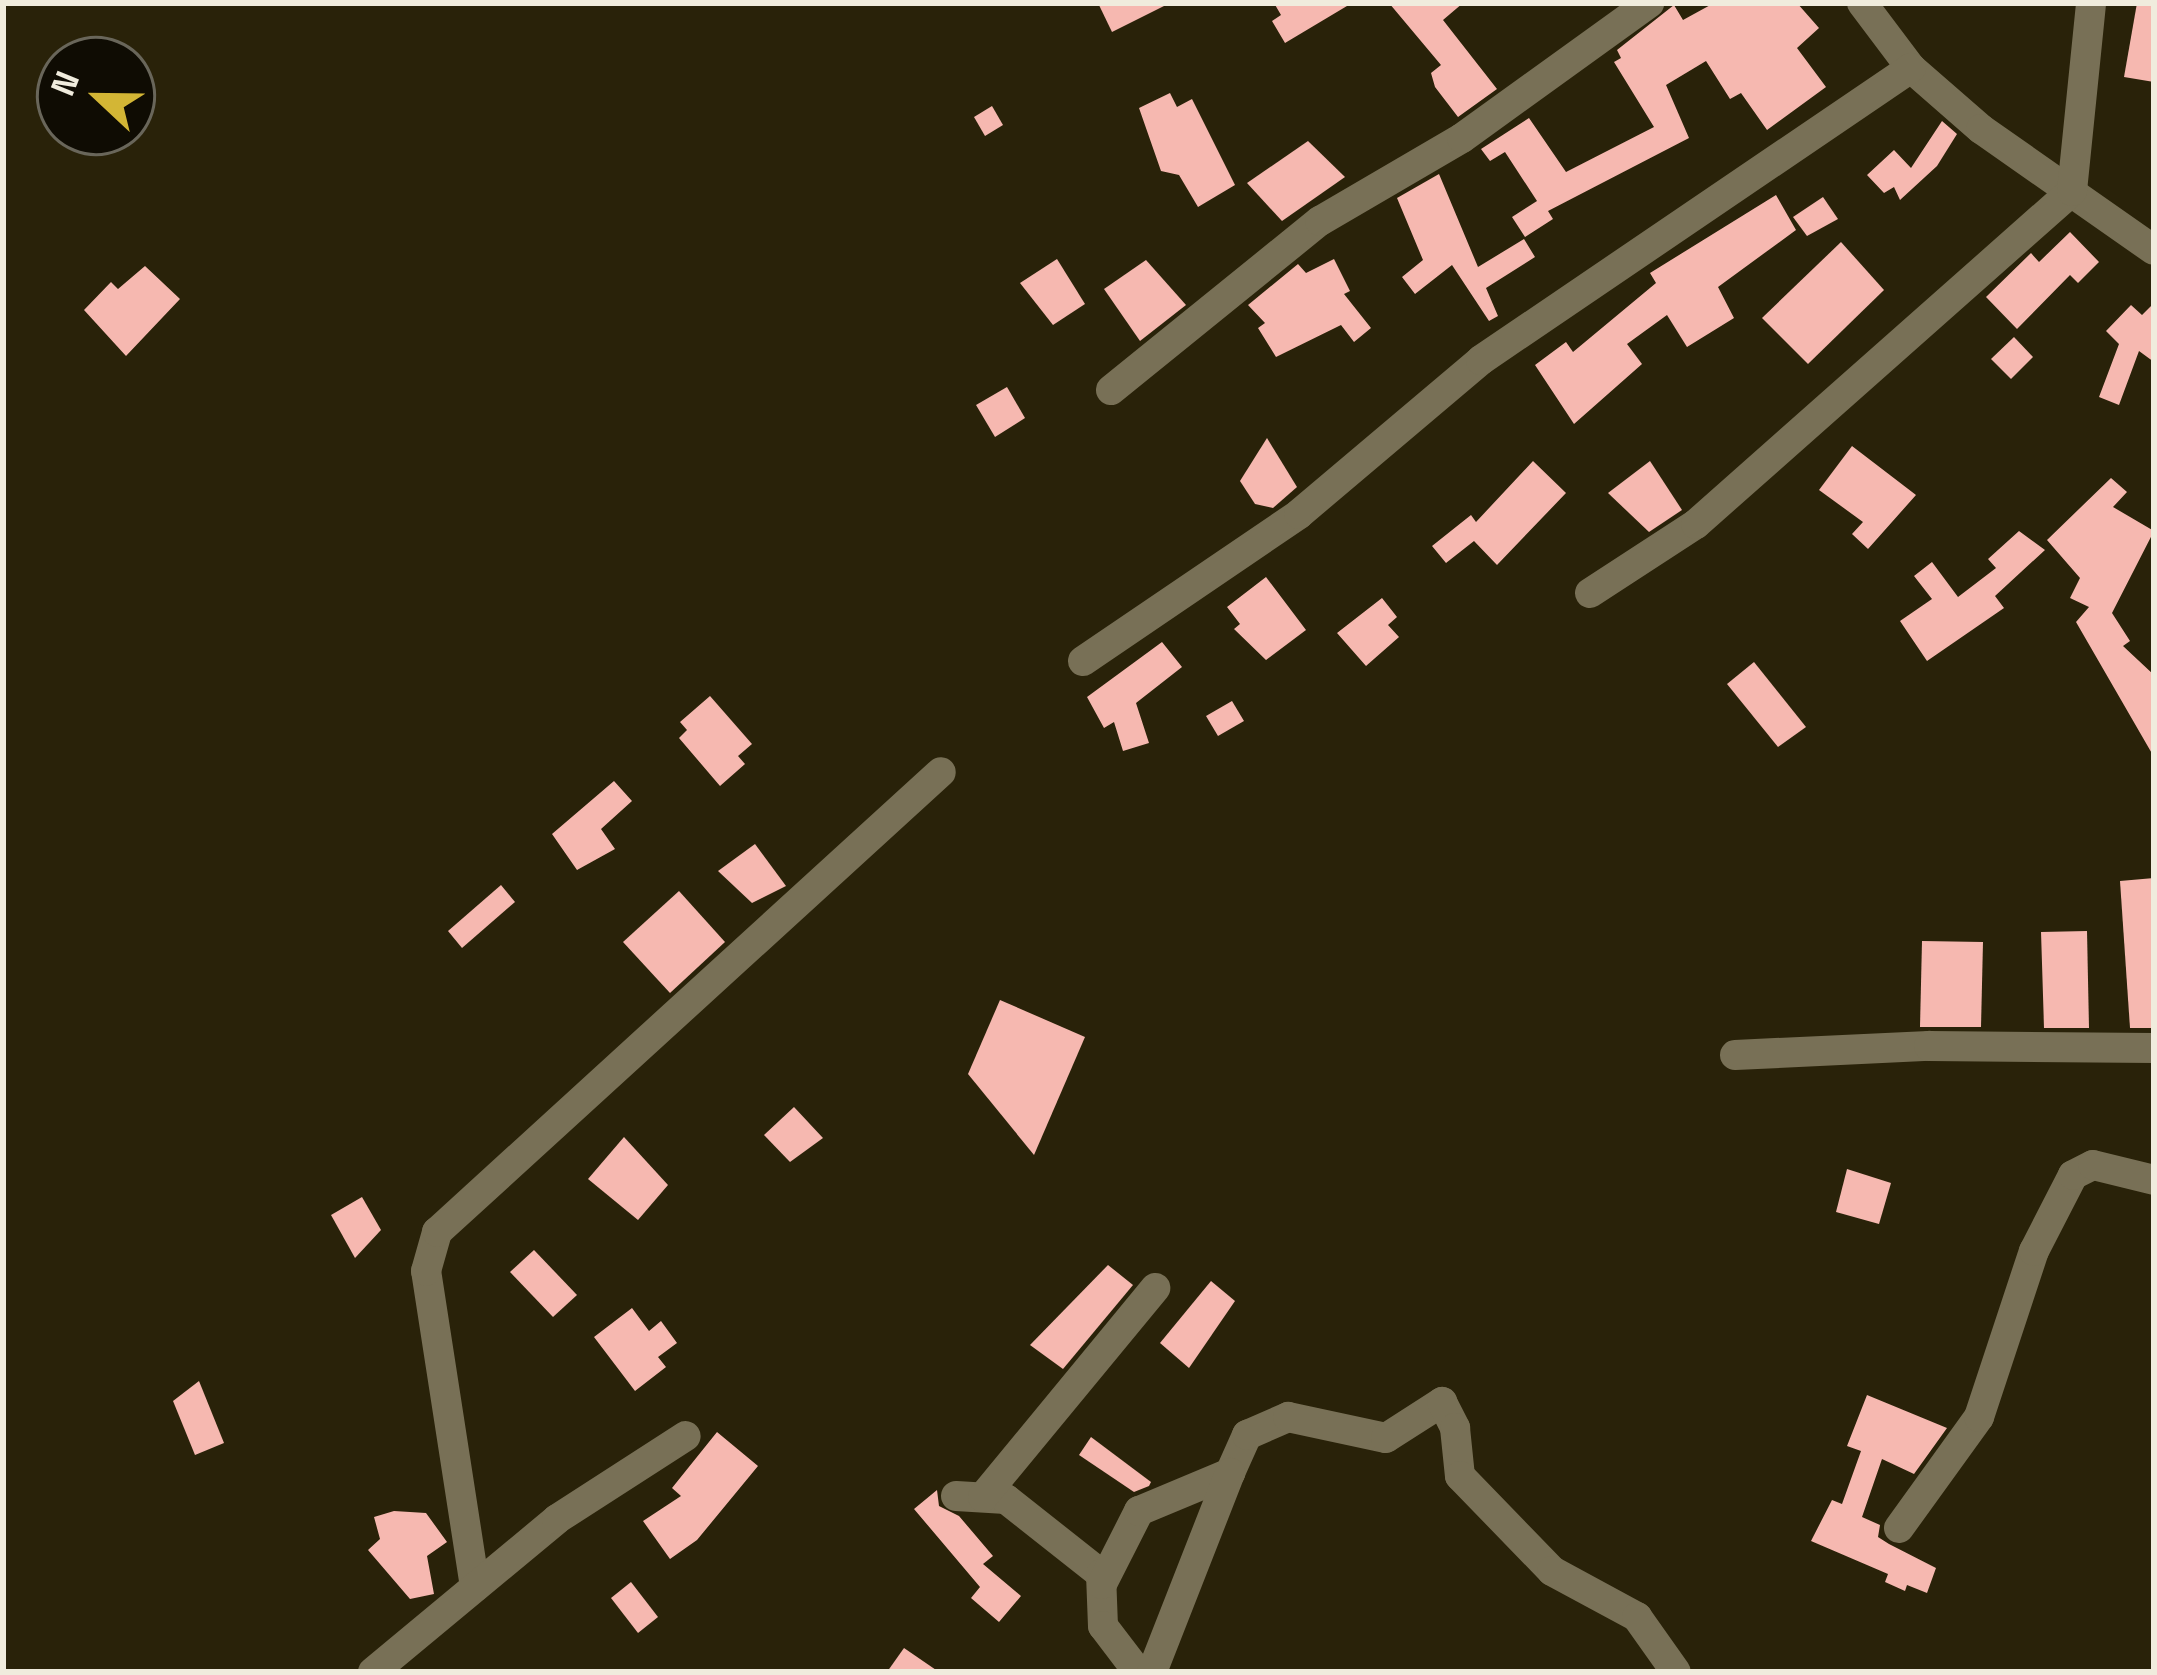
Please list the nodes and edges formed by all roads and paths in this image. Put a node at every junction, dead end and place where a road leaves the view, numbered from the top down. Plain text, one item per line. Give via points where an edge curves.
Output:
1 (1649, 3) edge
2 (1862, 3) edge
3 (2091, 3) edge
4 (1911, 68) junction
5 (2072, 191) junction
6 (2154, 250) edge
7 (1111, 390) dead end
8 (1590, 593) dead end
9 (1083, 661) dead end
10 (941, 772) dead end
11 (2154, 1048) edge
12 (1735, 1055) dead end
13 (2154, 1180) edge
14 (1155, 1288) dead end
15 (686, 1436) dead end
16 (1230, 1474) junction
17 (1899, 1528) dead end
18 (1102, 1584) junction
19 (475, 1587) junction
20 (373, 1672) edge
21 (1138, 1672) edge
22 (1151, 1672) edge
23 (1676, 1672) edge

1 - 7 street via 1462,138 1320,221
2 - 4 street
3 - 5 street
4 - 5 street
4 - 9 street via 1481,360 1299,514
5 - 6 street
5 - 8 street via 1696,524
10 - 19 street via 437,1232 426,1271
11 - 12 street
13 - 17 street via 2093,1166 2073,1175 2034,1251 1979,1417
14 - 18 street via 969,1497 1006,1499 1101,1574
15 - 19 street via 557,1519
16 - 18 street via 1139,1511
16 - 22 street
16 - 23 street via 1247,1435 1288,1418 1386,1438 1442,1402 1455,1428 1460,1476 1552,1571 1636,1617
18 - 21 street via 1103,1626
19 - 20 street

